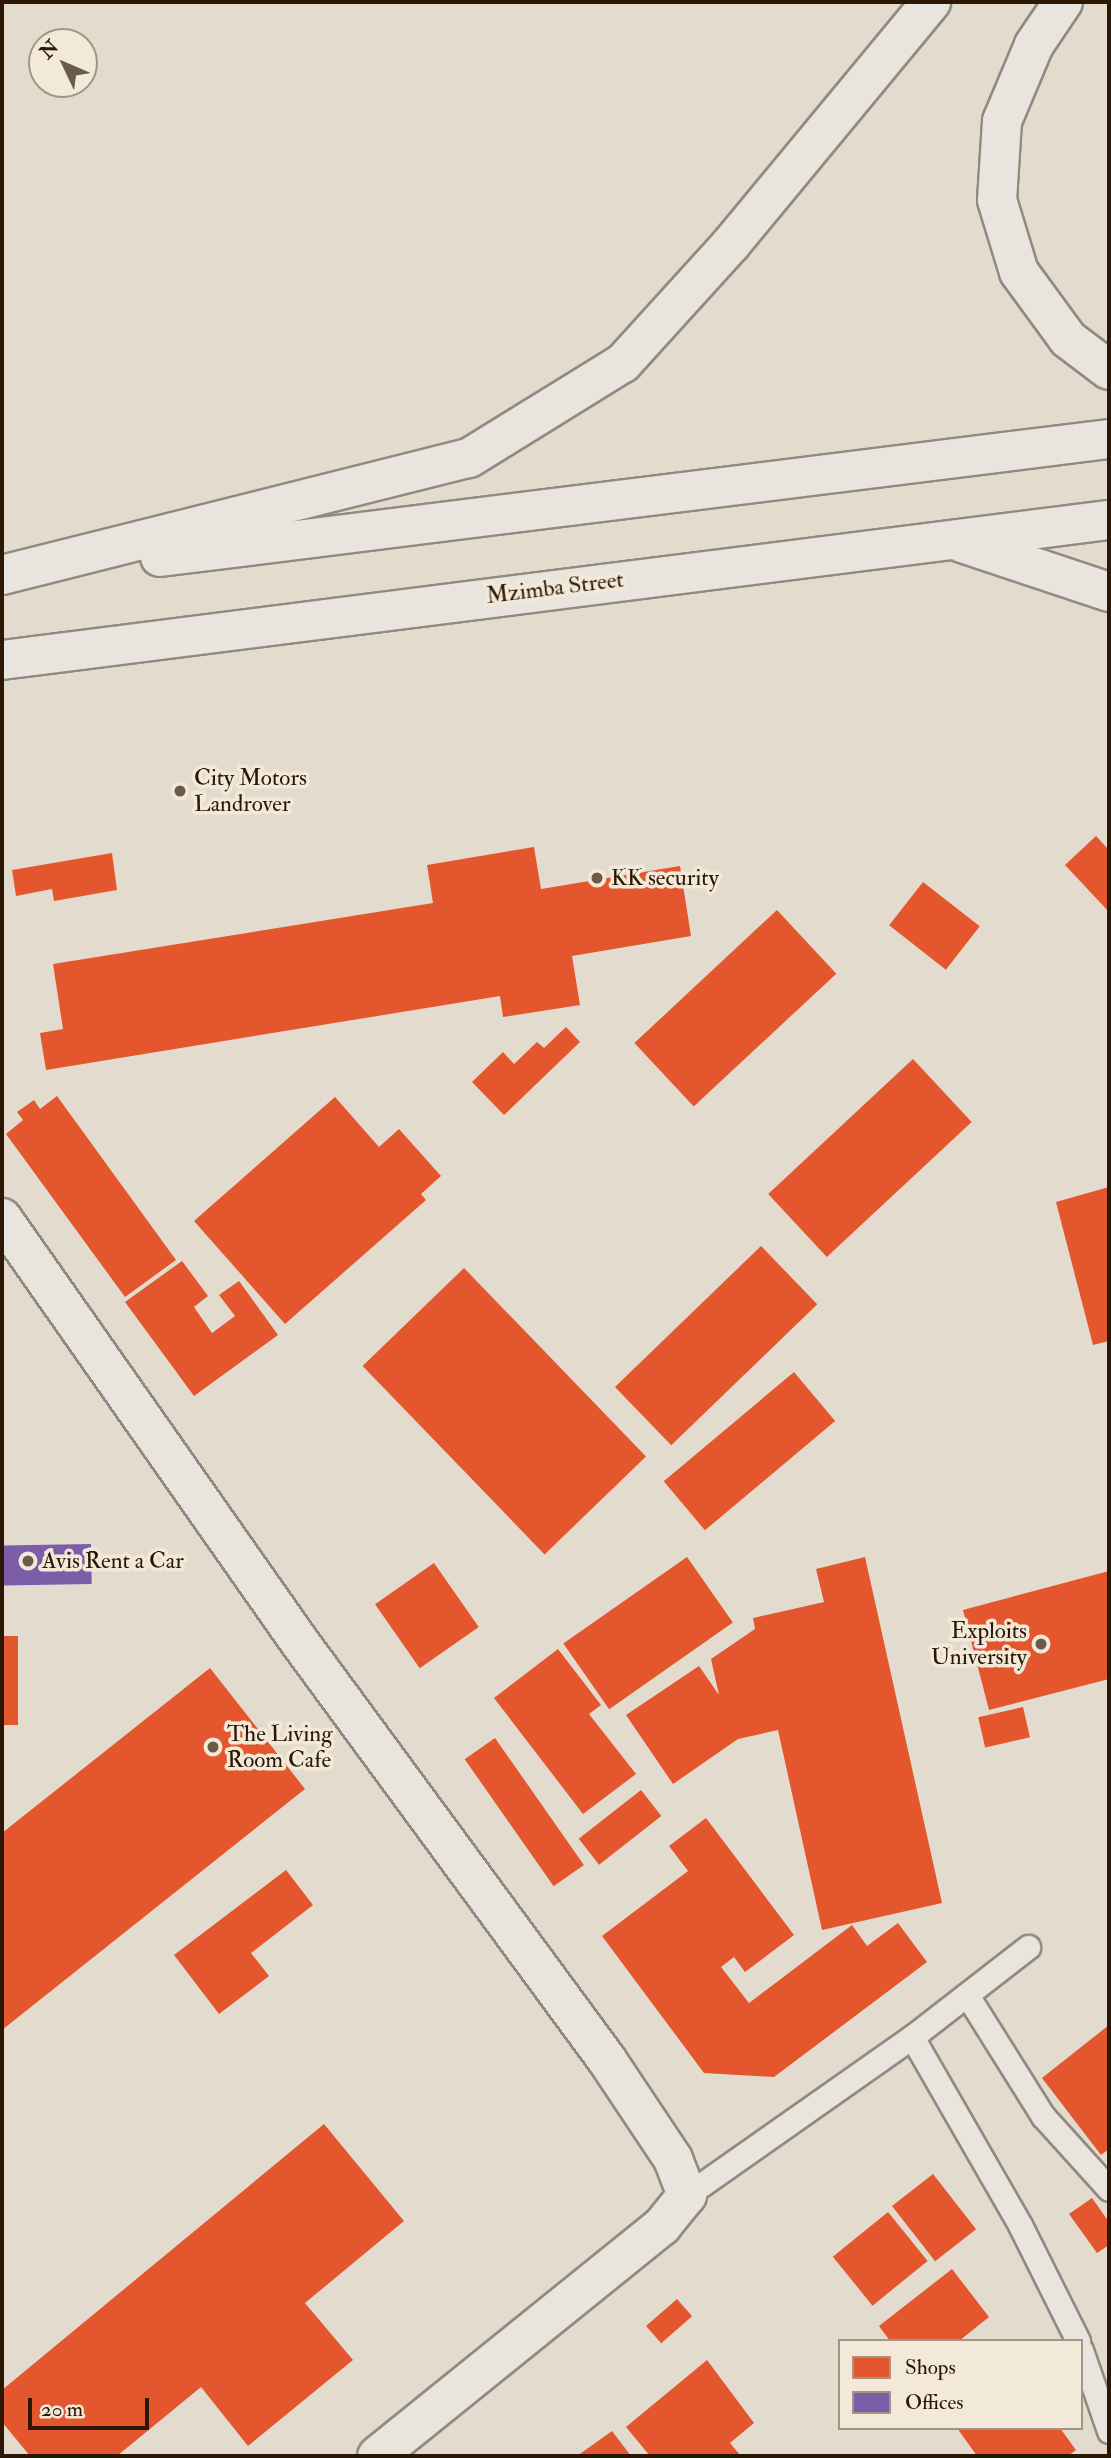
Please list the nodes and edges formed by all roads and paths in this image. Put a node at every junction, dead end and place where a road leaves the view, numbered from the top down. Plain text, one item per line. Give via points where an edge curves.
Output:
1 (932, 2) edge
2 (1063, 2) edge
3 (1109, 370) edge
4 (1109, 439) edge
5 (1109, 520) edge
6 (952, 540) junction
7 (2, 576) edge
8 (1109, 592) edge
9 (2, 660) edge
10 (2, 1217) edge
11 (1028, 1947) dead end
12 (967, 1995) junction
13 (912, 2037) junction
14 (1109, 2189) edge
15 (687, 2194) junction
16 (1077, 2339) edge
17 (1083, 2356) edge
18 (1109, 2431) edge
19 (377, 2456) edge

1 - 7 main road via 731,244 623,363 470,458
2 - 3 main road via 1034,45 1002,121 998,200 1019,271 1068,339
4 - 7 main road
5 - 6 main road, Mzimba Street
6 - 8 main road
6 - 9 main road, Mzimba Street
10 - 15 main road via 301,1644 607,2060 673,2159
11 - 12 lane
12 - 13 lane
12 - 14 lane via 1043,2116
13 - 15 lane
13 - 16 lane via 1020,2225
15 - 19 main road via 662,2226
17 - 18 lane

